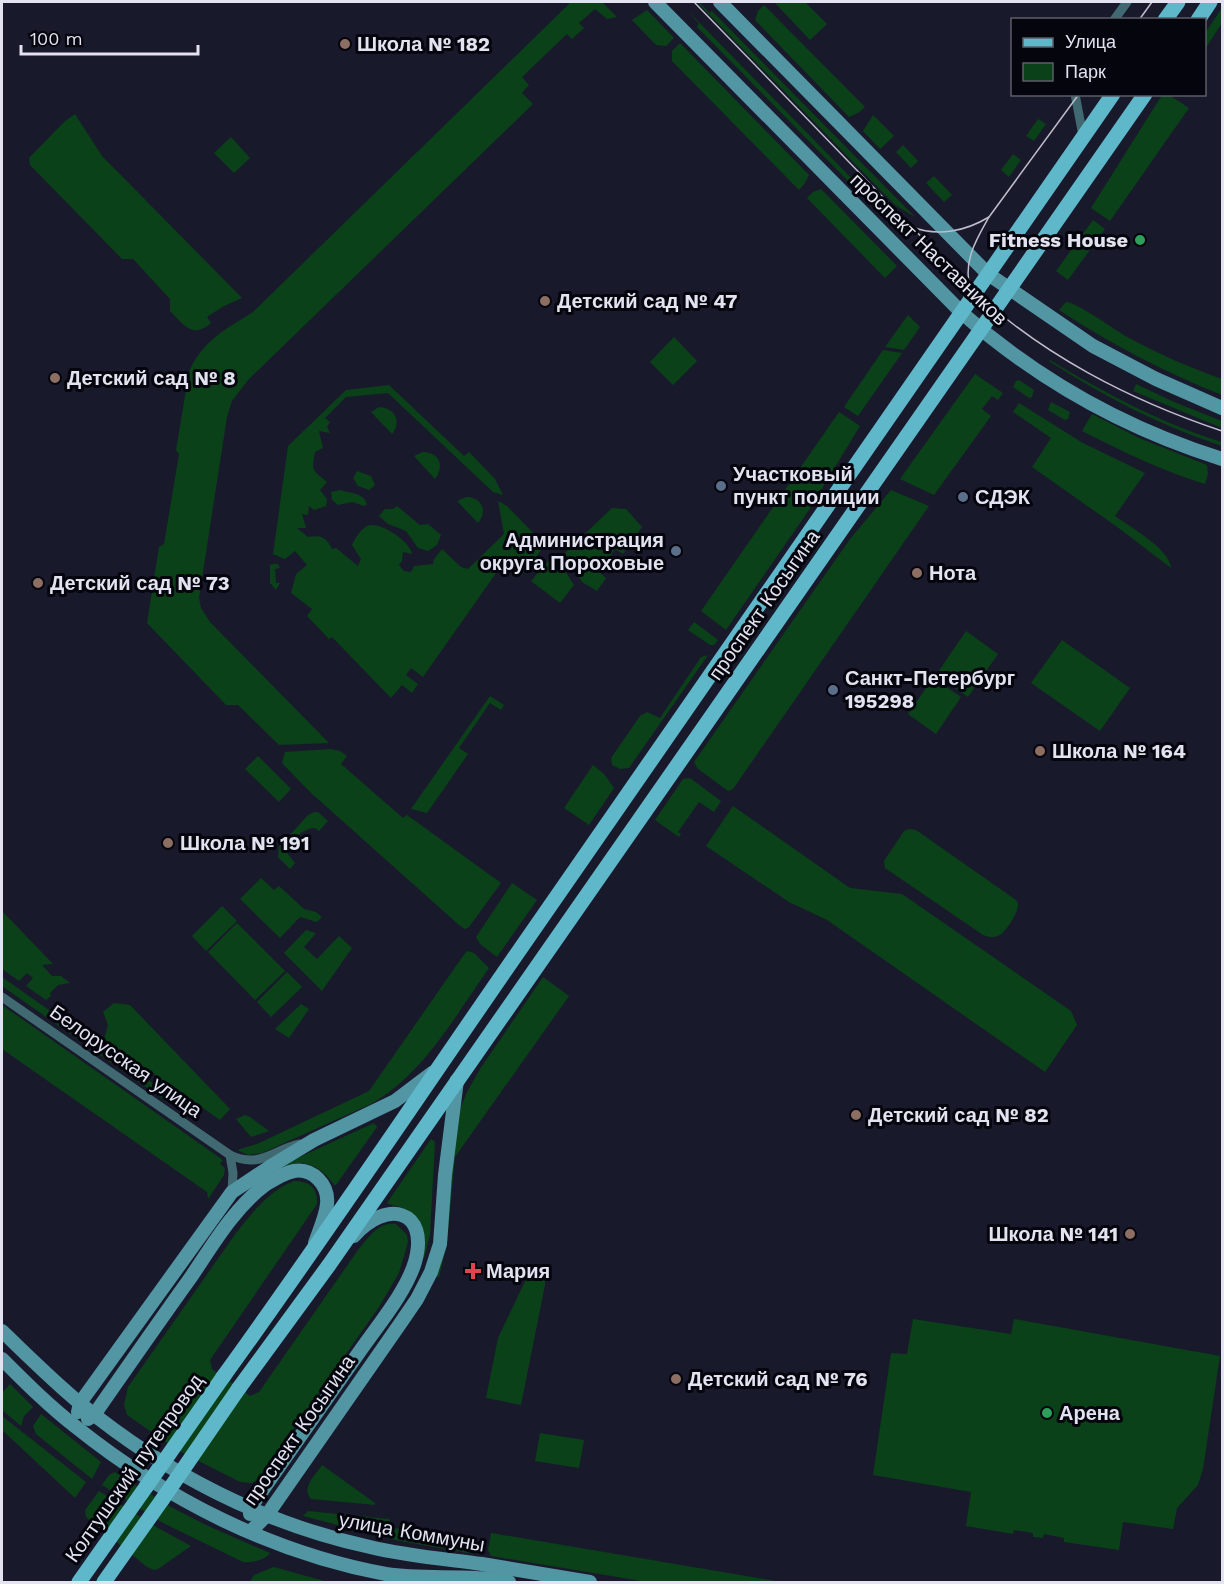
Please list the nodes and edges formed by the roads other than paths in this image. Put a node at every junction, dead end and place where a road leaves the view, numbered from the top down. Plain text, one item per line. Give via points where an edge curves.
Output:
1 (655, 2) edge
2 (720, 2) edge
3 (1126, 2) edge
4 (1178, 2) edge
5 (1210, 2) edge
6 (1115, 18) edge
7 (1166, 18) edge
8 (1199, 18) edge
9 (1075, 96) edge
10 (1112, 96) edge
11 (1144, 96) edge
12 (1083, 138) junction
13 (987, 274) junction
14 (1009, 290) junction
15 (962, 313) junction
16 (982, 330) junction
17 (1222, 408) edge
18 (1222, 459) edge
19 (2, 997) edge
20 (439, 1068) junction
21 (457, 1080) junction
22 (314, 1140) junction
23 (230, 1155) junction
24 (232, 1192) junction
25 (312, 1254) junction
26 (329, 1265) junction
27 (2, 1331) edge
28 (2, 1359) edge
29 (223, 1377) joint
30 (239, 1388) joint
31 (80, 1403) junction
32 (94, 1415) junction
33 (75, 1426) junction
34 (250, 1508) junction
35 (267, 1515) junction
36 (251, 1532) junction
37 (79, 1582) edge
38 (104, 1582) edge
39 (509, 1582) edge
40 (590, 1582) edge

1 - 15 main road, проспект Наставников
2 - 13 main road, проспект Наставников
3 - 6 street
4 - 7 main road
5 - 8 main road
9 - 12 street
10 - 12 main road, проспект Косыгина
11 - 14 main road, проспект Косыгина
12 - 13 main road, проспект Косыгина
13 - 14 main road, проспект Наставников
13 - 15 main road, проспект Косыгина
14 - 16 main road, проспект Косыгина
14 - 17 main road, проспект Наставников via 1103,352
15 - 16 main road, проспект Наставников
15 - 20 main road, проспект Косыгина
16 - 18 main road, проспект Наставников via 1044,376 1106,412
16 - 21 main road, проспект Косыгина
19 - 23 street, Белорусская улица
20 - 22 main road, проспект Косыгина via 395,1101
20 - 25 main road, проспект Косыгина
21 - 26 main road, проспект Косыгина
21 - 35 main road, проспект Косыгина via 440,1244 431,1272 417,1299
22 - 23 street, Белорусская улица via 254,1161
22 - 24 main road, проспект Косыгина
23 - 24 street
24 - 31 main road, проспект Косыгина
25 - 29 main road, проспект Косыгина
25 - 32 main road, проспект Косыгина via 327,1194 315,1175 293,1171 264,1186 225,1227
26 - 30 main road, проспект Косыгина
26 - 34 main road, проспект Косыгина via 373,1219 400,1214 417,1230 415,1263 403,1287
27 - 31 main road, улица Коммуны
28 - 33 main road, улица Коммуны
29 - 37 main road, Колтушский путепровод, bridge
30 - 38 main road, Колтушский путепровод, bridge
31 - 32 main road, улица Коммуны
31 - 33 main road, проспект Косыгина
32 - 33 main road, проспект Косыгина
32 - 34 main road, улица Коммуны via 168,1466
33 - 36 main road, улица Коммуны via 156,1485
34 - 35 main road, улица Коммуны
34 - 36 main road, проспект Косыгина
35 - 36 main road, проспект Косыгина
35 - 40 main road, улица Коммуны via 369,1547
36 - 39 main road, улица Коммуны via 318,1558 376,1572

